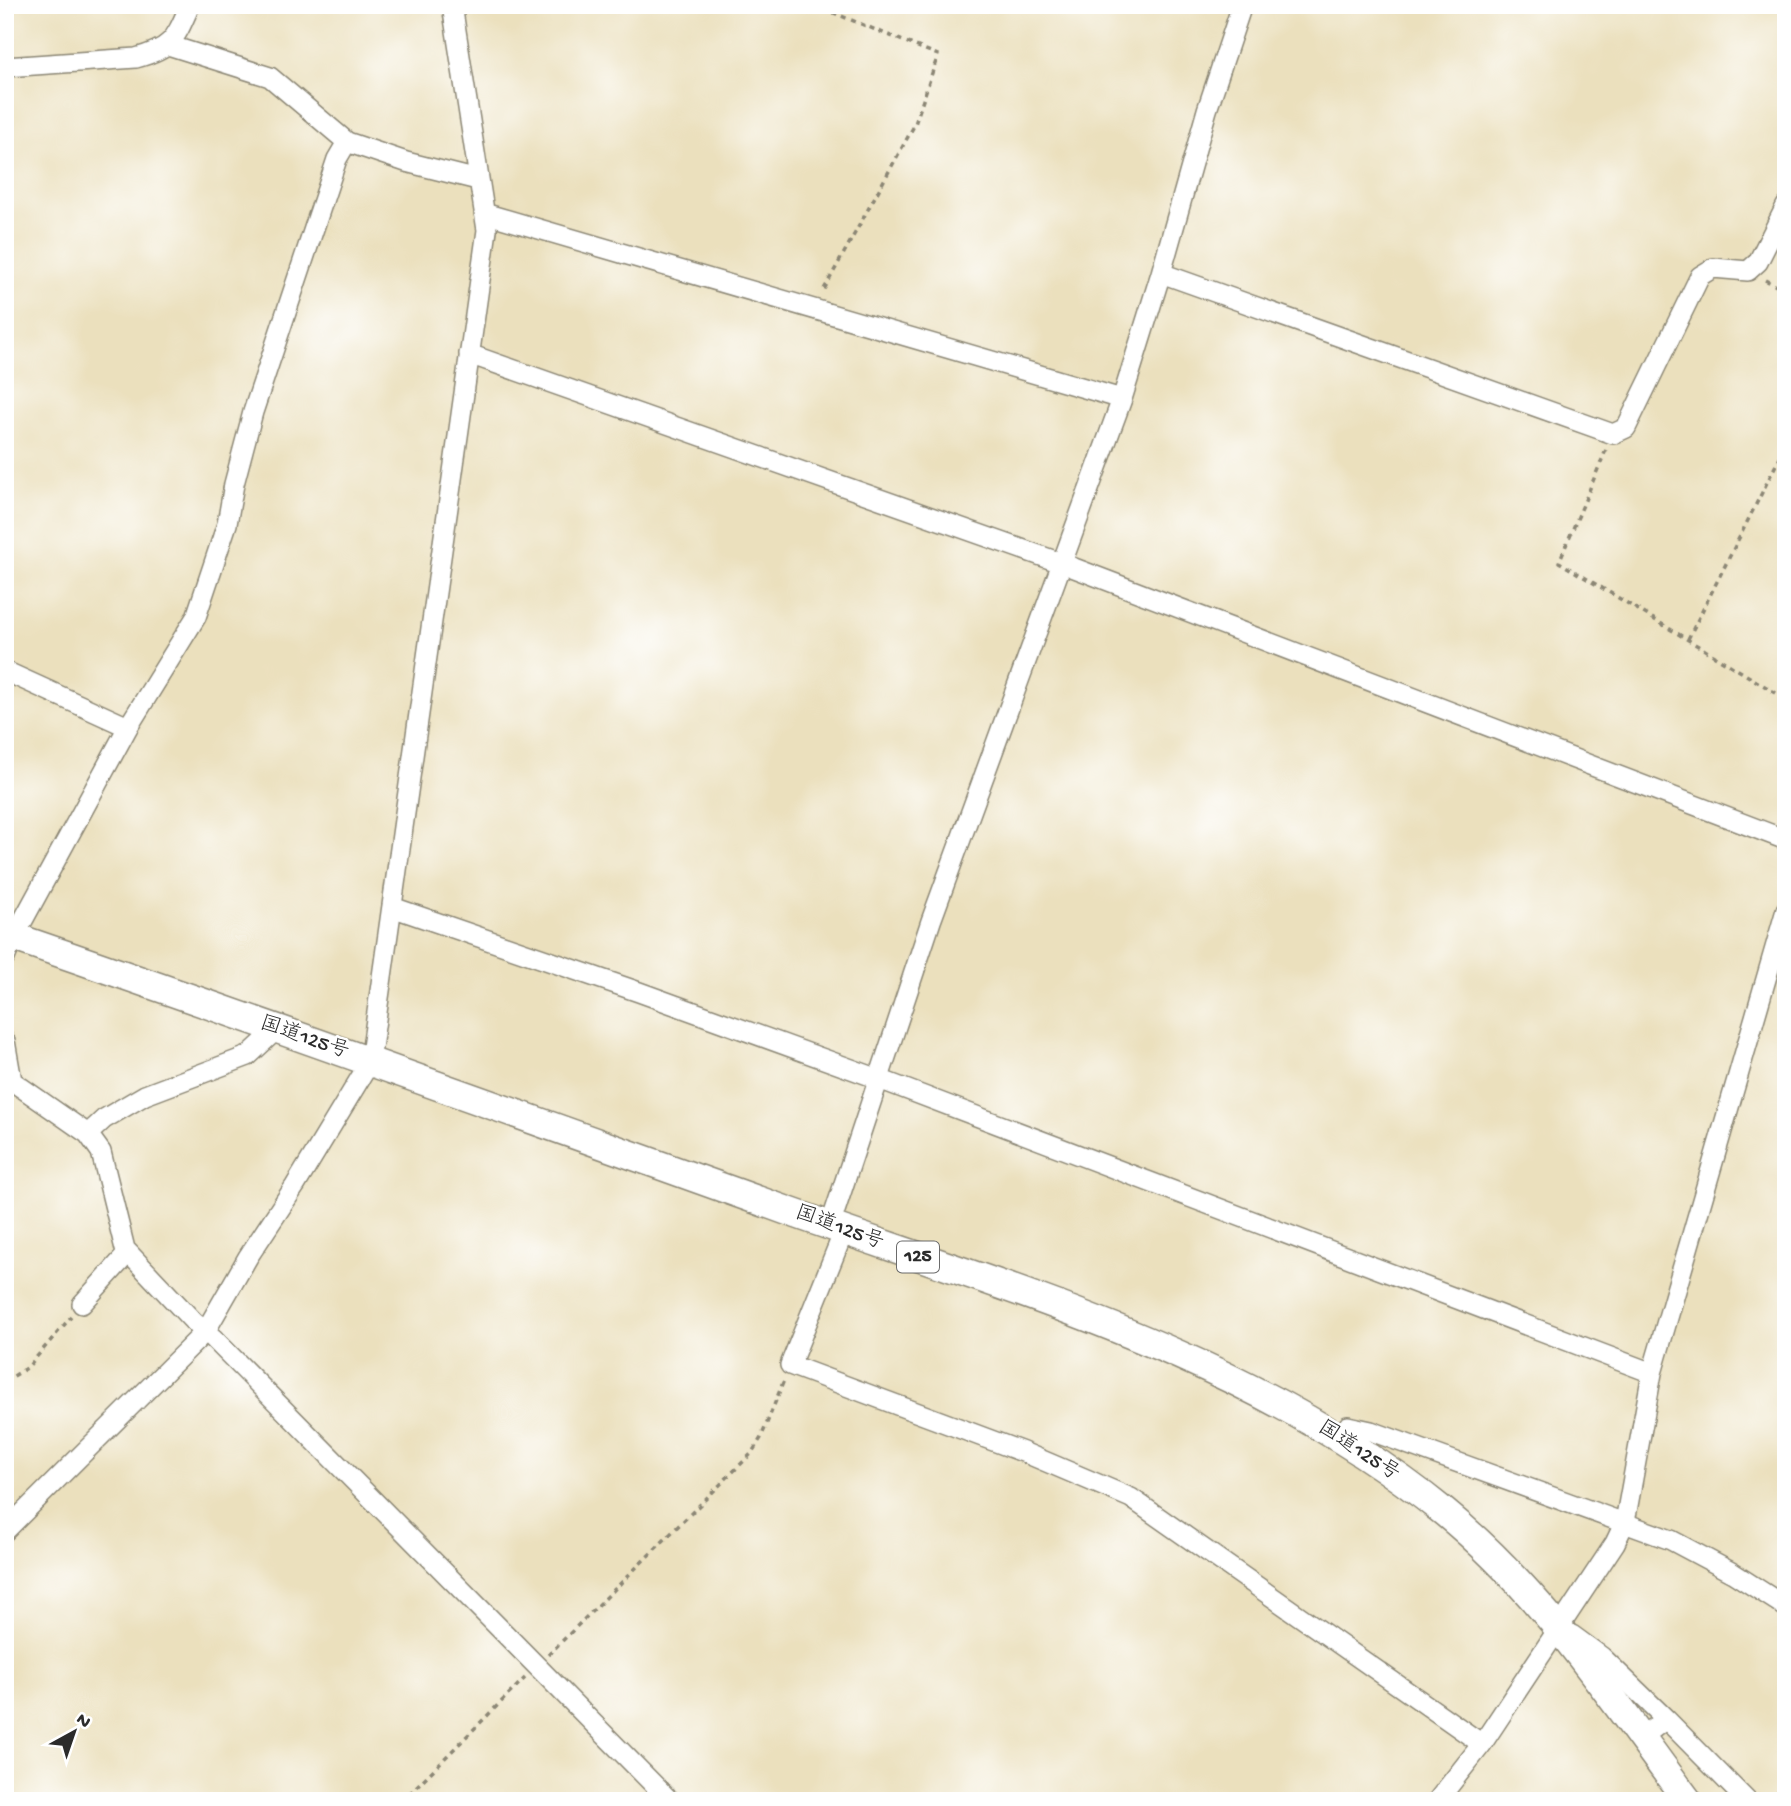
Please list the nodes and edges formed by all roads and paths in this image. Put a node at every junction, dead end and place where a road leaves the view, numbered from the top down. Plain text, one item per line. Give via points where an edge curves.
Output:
1 (190, 5) edge
2 (452, 5) edge
3 (814, 5) edge
4 (1242, 5) edge
5 (168, 45) junction
6 (5, 67) edge
7 (347, 142) junction
8 (478, 180) junction
9 (1786, 206) edge
10 (484, 213) junction
11 (1161, 273) junction
12 (812, 310) junction
13 (469, 354) junction
14 (1122, 399) junction
15 (1613, 434) junction
16 (1786, 445) edge
17 (1063, 564) junction
18 (1688, 639) junction
19 (5, 671) edge
20 (1786, 699) edge
21 (128, 727) junction
22 (1786, 839) edge
23 (392, 907) junction
24 (1786, 910) edge
25 (8, 943) edge
26 (277, 1029) junction
27 (5, 1041) edge
28 (370, 1062) junction
29 (879, 1079) junction
30 (88, 1133) junction
31 (837, 1228) junction
32 (128, 1253) junction
33 (82, 1304) joint
34 (205, 1332) junction
35 (790, 1365) junction
36 (1652, 1373) junction
37 (5, 1381) edge
38 (1336, 1437) junction
39 (1625, 1521) junction
40 (5, 1531) edge
41 (1786, 1607) edge
42 (1559, 1627) junction
43 (536, 1666) junction
44 (1665, 1718) junction
45 (1641, 1738) junction
46 (1482, 1744) junction
47 (1786, 1797) edge
48 (402, 1801) edge
49 (670, 1801) edge
50 (1437, 1801) edge
51 (1688, 1801) edge
52 (1747, 1801) edge
53 (1781, 1801) edge

1 - 5 street
2 - 8 street
3 - 12 path via 935,52 939,60 915,124
4 - 11 street
5 - 6 street via 136,58
5 - 7 street via 270,77
7 - 8 street
7 - 21 street via 337,159 276,335 227,524 196,617
8 - 10 street
9 - 15 street via 1758,261 1748,271 1713,268 1700,276 1626,428
10 - 12 street
10 - 13 street via 487,230
11 - 14 street
11 - 15 street
12 - 14 street
13 - 17 street
13 - 23 street
14 - 17 street
15 - 18 path via 1559,562
16 - 18 path
17 - 22 street
17 - 29 street via 962,833
18 - 20 path
19 - 21 street
21 - 25 street
23 - 28 street
23 - 29 street
24 - 36 street
25 - 26 highway, 国道125号 / 125
26 - 28 highway, 国道125号 / 125
26 - 30 street via 248,1056 145,1095
27 - 30 street via 12,1081
28 - 31 highway, 国道125号 / 125
28 - 34 street
29 - 31 street
29 - 36 street
30 - 32 street via 101,1152
31 - 35 street
31 - 38 highway, 国道125号 / 125 via 1156,1344 1252,1387
32 - 33 street
32 - 34 street
33 - 37 path via 27,1368
34 - 40 street
34 - 43 street
35 - 43 path via 751,1454
35 - 46 street via 1132,1498
36 - 39 street
38 - 39 street via 1348,1426 1371,1431
38 - 42 highway, 国道125号 / 125 via 1444,1512 1504,1566
39 - 41 street via 1733,1573
39 - 42 street
42 - 44 street via 1602,1657
42 - 45 highway, 国道125号 / 125
42 - 46 street
43 - 48 path
43 - 49 street
44 - 45 street
44 - 52 street
45 - 51 highway, 国道125号 / 125
46 - 50 street
47 - 53 street

